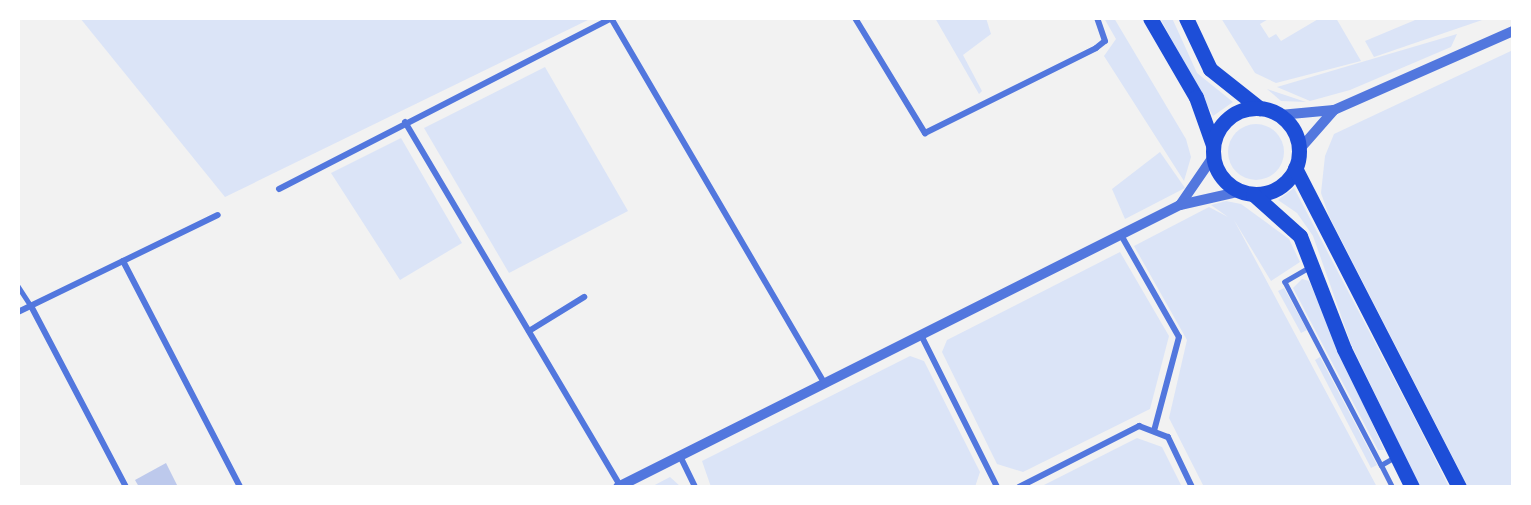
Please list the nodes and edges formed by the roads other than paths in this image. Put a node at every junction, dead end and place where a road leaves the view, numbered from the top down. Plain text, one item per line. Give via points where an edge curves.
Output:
1 (611, 18) edge
2 (855, 18) edge
3 (1097, 18) edge
4 (1150, 18) edge
5 (1186, 18) edge
6 (1513, 31) edge
7 (1259, 108) junction
8 (1334, 110) junction
9 (1280, 115) junction
10 (405, 122) junction
11 (1299, 150) junction
12 (1213, 151) junction
13 (1295, 168) junction
14 (279, 189) dead end
15 (1248, 192) junction
16 (1180, 205) junction
17 (218, 215) dead end
18 (1121, 235) junction
19 (123, 261) junction
20 (1312, 267) junction
21 (18, 286) edge
22 (584, 297) dead end
23 (31, 306) junction
24 (18, 312) edge
25 (529, 331) junction
26 (921, 335) junction
27 (824, 383) junction
28 (1154, 431) junction
29 (680, 456) junction
30 (1397, 456) junction
31 (1381, 465) junction
32 (126, 487) edge
33 (240, 487) edge
34 (619, 487) edge
35 (695, 487) edge
36 (997, 487) edge
37 (1019, 487) edge
38 (1192, 487) edge
39 (1392, 487) edge
40 (1412, 487) edge
41 (1459, 487) edge

1 - 10 street
1 - 27 street
2 - 3 street via 925,134 1105,41
4 - 12 highway via 1196,98
5 - 7 highway via 1210,69
6 - 8 street
7 - 9 highway
7 - 12 highway via 1234,113
8 - 9 street
8 - 11 street
9 - 11 highway via 1297,136
10 - 14 street
10 - 25 street
11 - 13 highway
12 - 15 highway via 1223,178
12 - 16 street
13 - 15 highway via 1278,188
13 - 41 highway
15 - 16 street
15 - 20 highway via 1300,236
16 - 18 street
17 - 19 street
18 - 26 street
18 - 28 street via 1179,338
19 - 23 street
19 - 33 street
20 - 30 highway
20 - 31 lane via 1285,282
21 - 23 lane
22 - 25 street
23 - 24 street
23 - 32 street
25 - 34 street
26 - 27 street
26 - 36 street
27 - 29 street
28 - 37 street via 1139,426
28 - 38 street via 1168,437
29 - 34 street
29 - 35 street
30 - 31 lane
30 - 40 highway
31 - 39 lane

